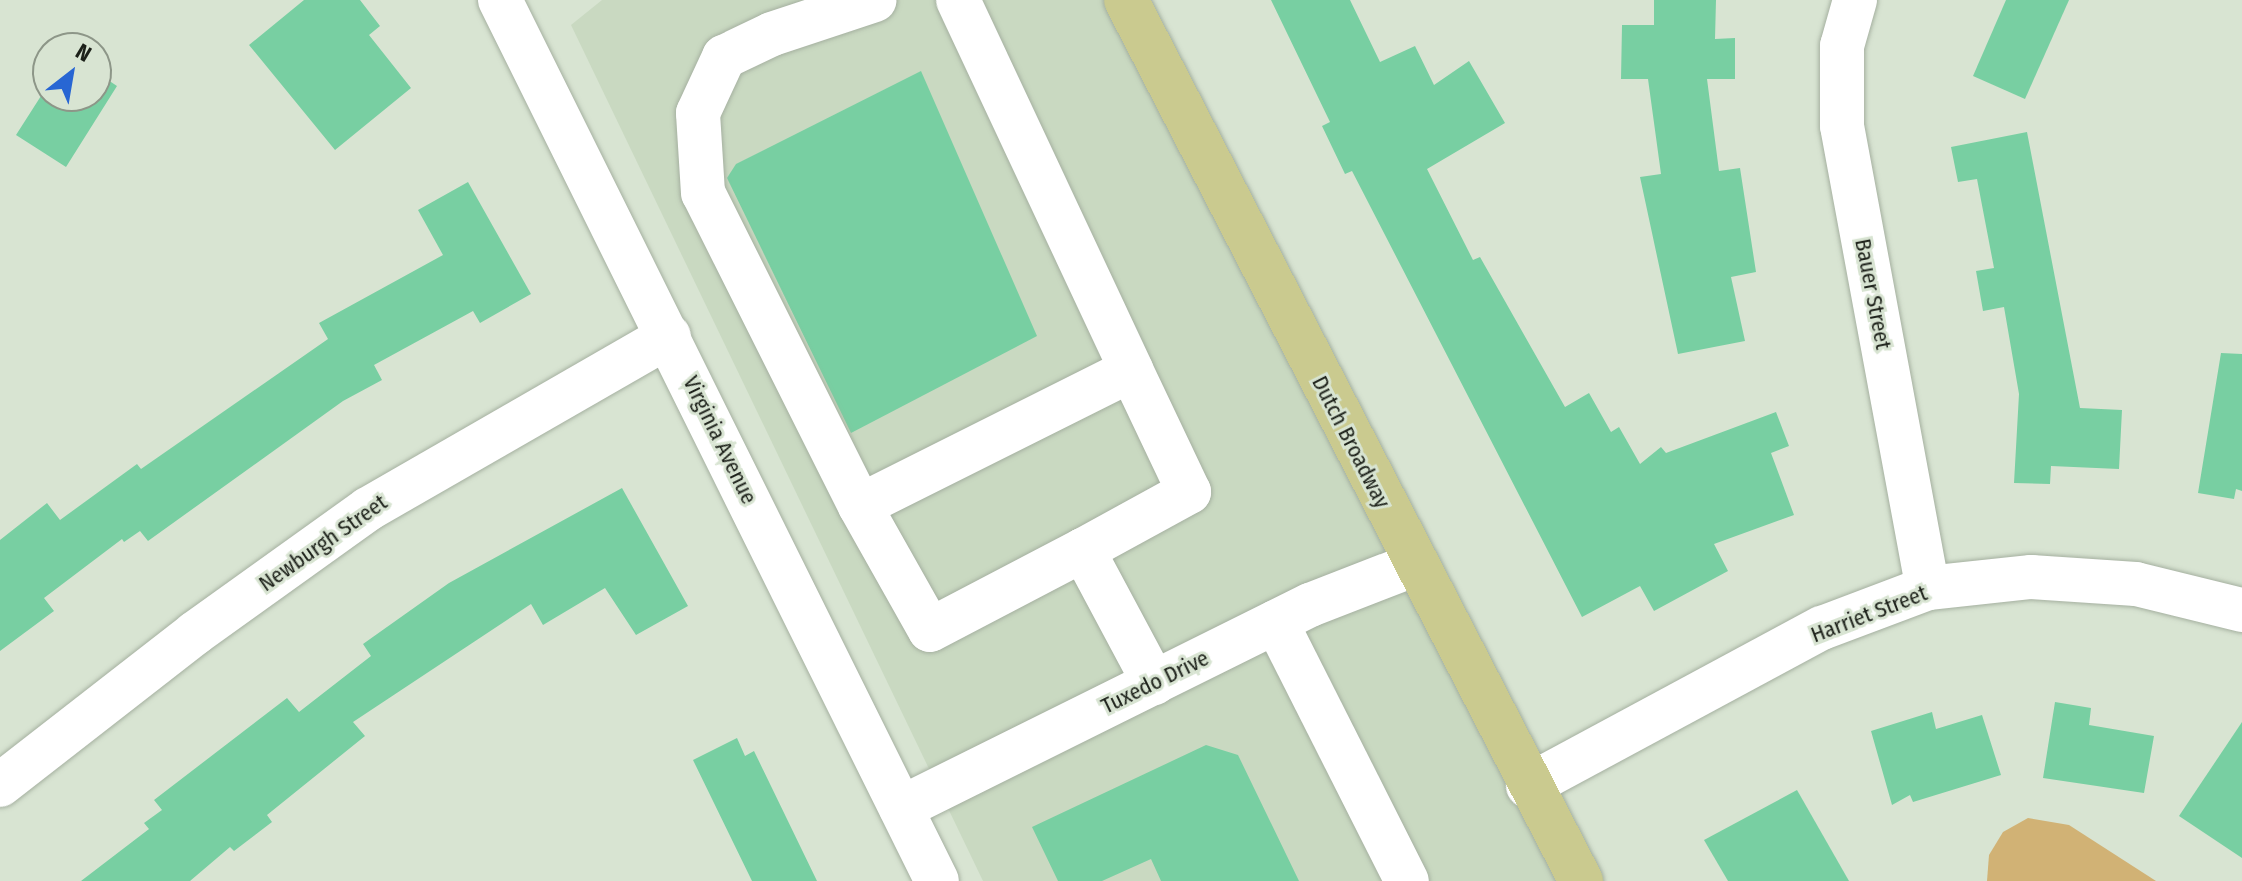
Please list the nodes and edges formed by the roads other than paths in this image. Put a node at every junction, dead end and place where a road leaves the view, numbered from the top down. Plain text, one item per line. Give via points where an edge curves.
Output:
1 (500, 0) edge
2 (875, 0) edge
3 (958, 0) edge
4 (1126, 0) edge
5 (1855, 0) edge
6 (669, 336) junction
7 (1131, 370) junction
8 (860, 506) junction
9 (1083, 550) junction
10 (1413, 565) junction
11 (1928, 588) junction
12 (2242, 610) edge
13 (1276, 622) junction
14 (1154, 683) junction
15 (0, 785) edge
16 (1528, 786) junction
17 (901, 808) junction
18 (937, 881) edge
19 (1407, 881) edge
20 (1581, 881) edge

1 - 6 street, Virginia Avenue
2 - 8 street via 772,34 724,57 698,113 703,193
3 - 7 street
4 - 10 main road, Dutch Broadway
5 - 11 street, Bauer Street via 1842,46 1842,126
6 - 15 street, Newburgh Street via 368,509 195,633
6 - 17 street, Virginia Avenue
7 - 8 street
7 - 9 street via 1189,492
8 - 9 street via 930,630
9 - 14 street
10 - 13 street, Tuxedo Drive
10 - 16 main road, Dutch Broadway
11 - 12 street, Harriet Street via 2031,577 2136,584
11 - 16 street, Harriet Street via 1822,628
13 - 14 street, Tuxedo Drive
13 - 19 street
14 - 17 street, Tuxedo Drive
16 - 20 main road, Dutch Broadway
17 - 18 street, Virginia Avenue

